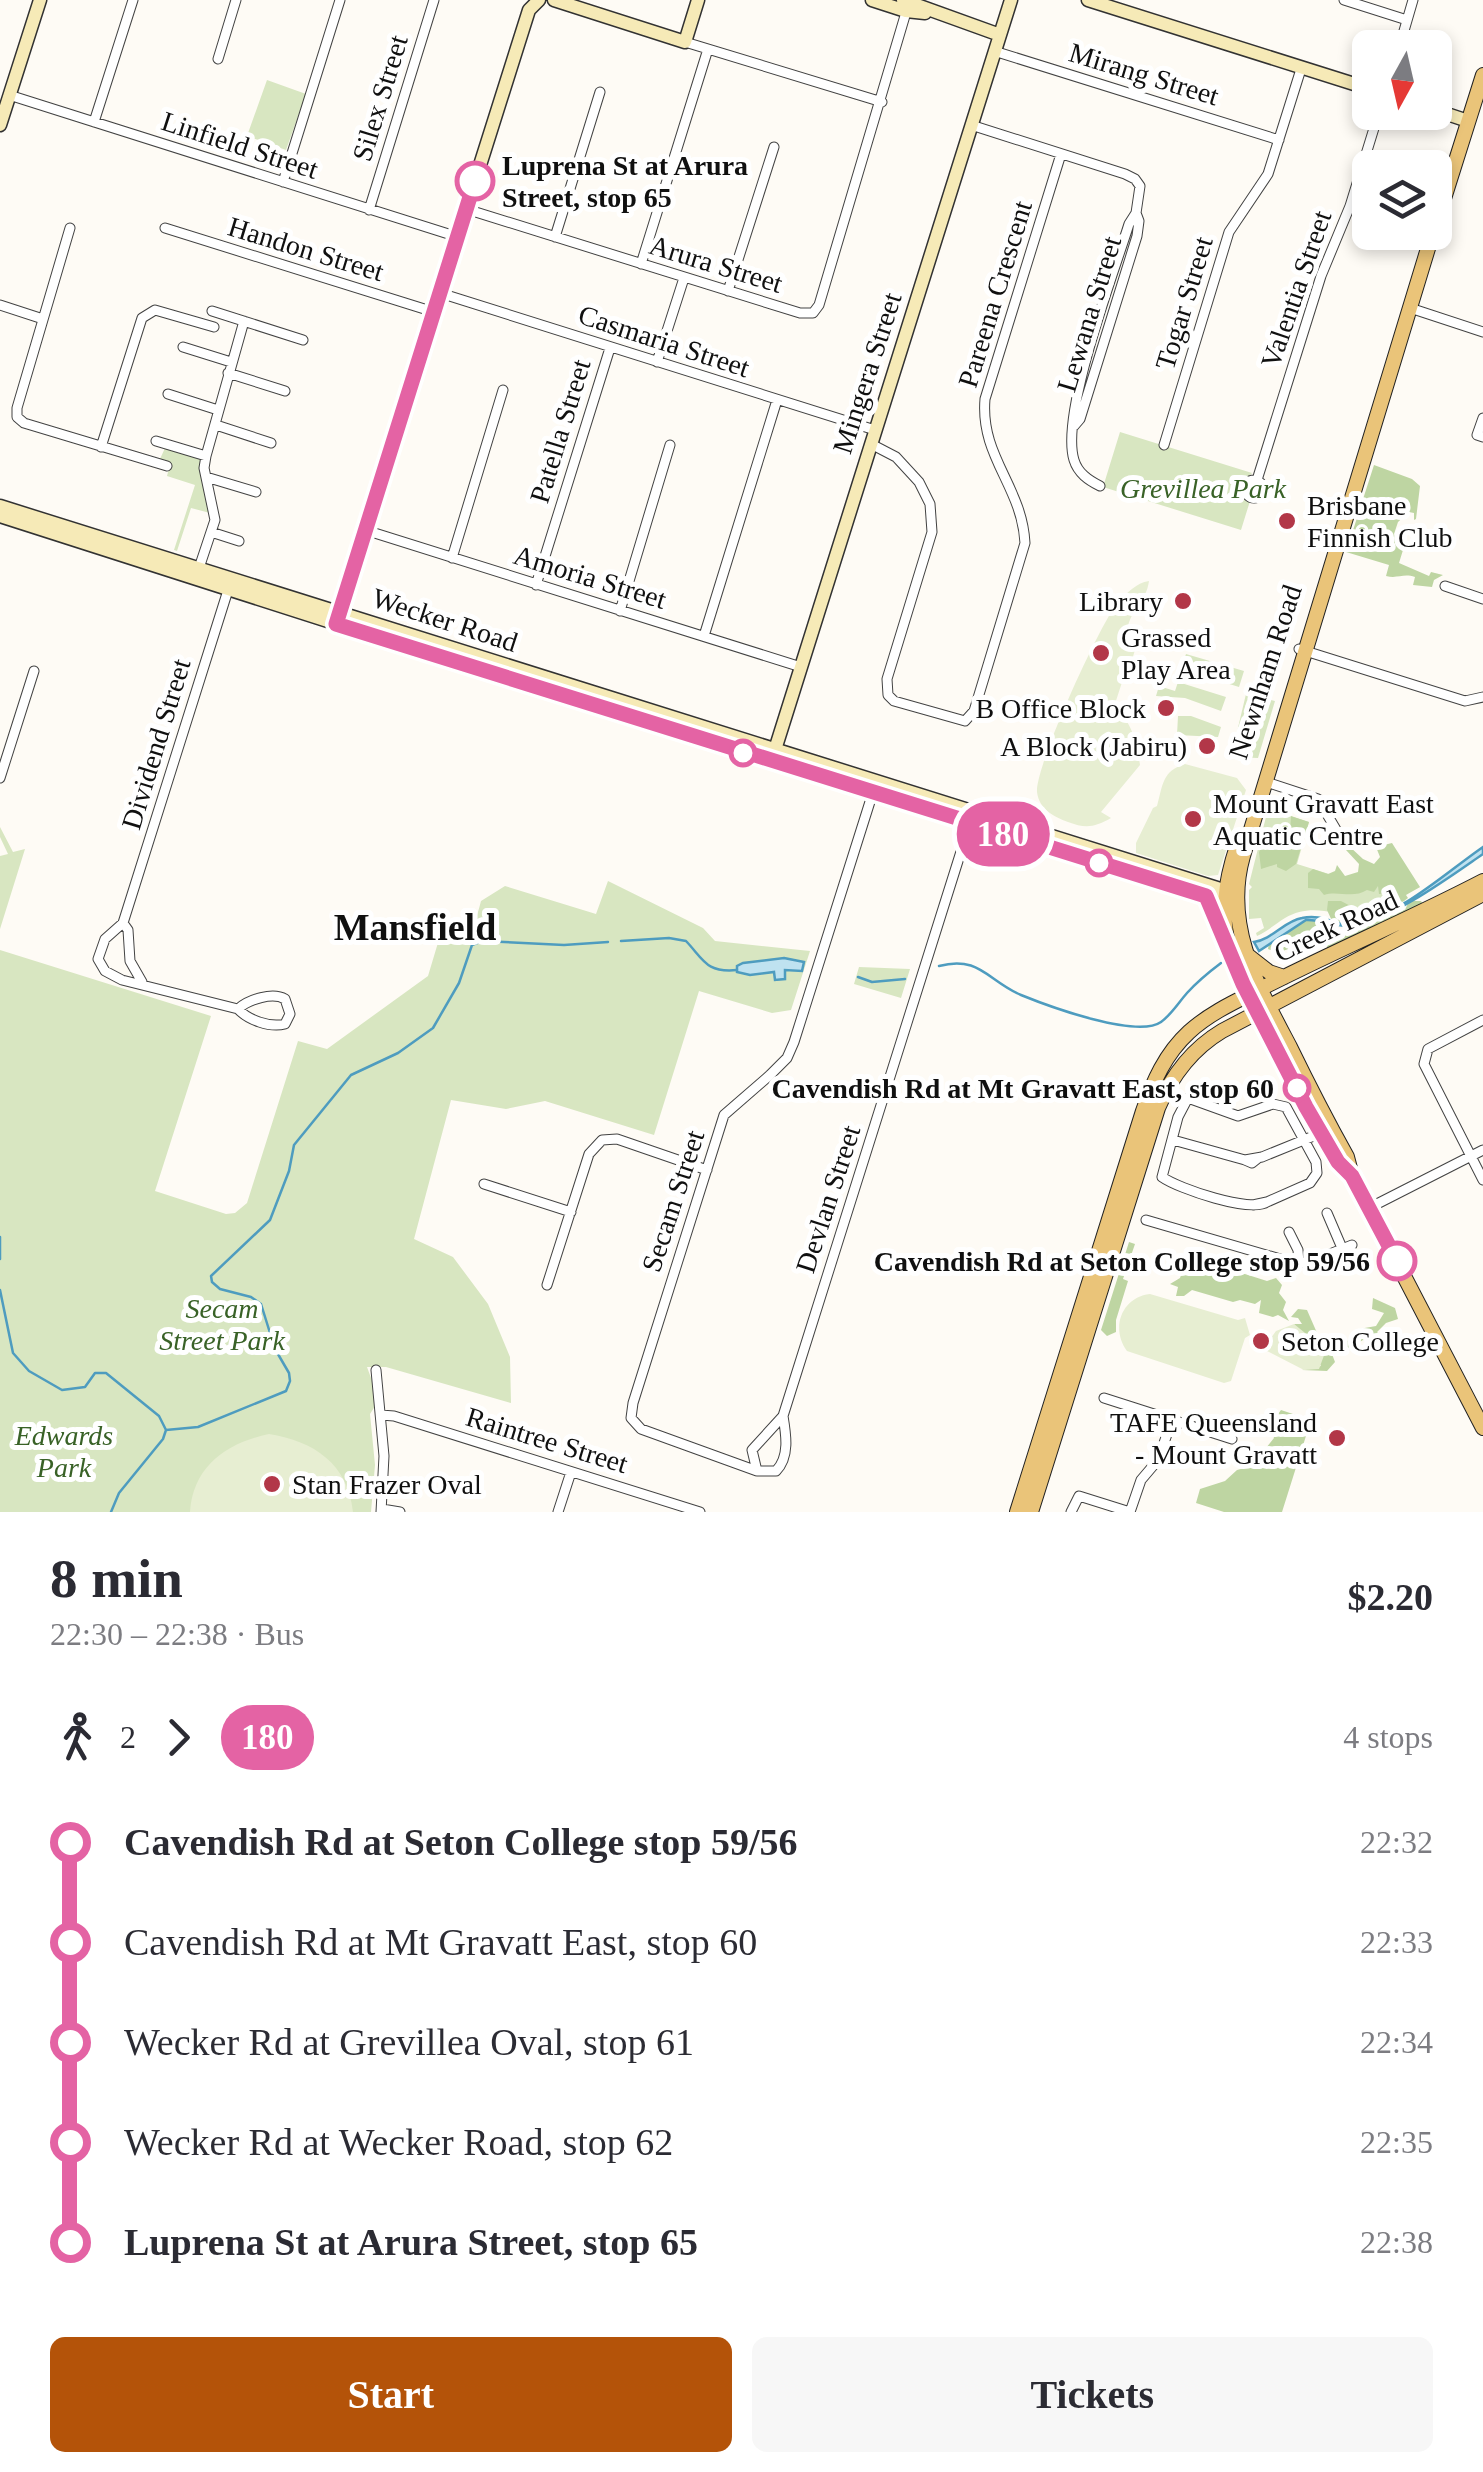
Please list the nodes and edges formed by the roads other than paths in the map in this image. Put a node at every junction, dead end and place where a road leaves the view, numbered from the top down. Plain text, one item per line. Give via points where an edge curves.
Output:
1 (40, 0) edge
2 (133, 0) edge
3 (236, 0) edge
4 (340, 0) edge
5 (434, 0) edge
6 (539, 0) edge
7 (554, 0) edge
8 (698, 0) edge
9 (872, 0) edge
10 (1010, 0) edge
11 (1088, 0) edge
12 (1344, 0) edge
13 (1414, 0) edge
14 (906, 4) edge
15 (1407, 20) junction
16 (1404, 30) edge
17 (1000, 35) junction
18 (685, 42) junction
19 (222, 44) junction
20 (234, 48) dead end
21 (708, 49) junction
22 (994, 51) junction
23 (218, 59) dead end
24 (1302, 68) junction
25 (1483, 75) edge
26 (1352, 83) edge
27 (600, 92) dead end
28 (9, 96) junction
29 (882, 102) junction
30 (1452, 115) edge
31 (1468, 120) junction
32 (94, 122) junction
33 (0, 125) edge
34 (971, 125) junction
35 (1373, 130) edge
36 (1279, 140) junction
37 (774, 147) dead end
38 (1061, 154) junction
39 (1452, 172) edge
40 (283, 182) junction
41 (466, 209) junction
42 (369, 210) junction
43 (70, 228) dead end
44 (165, 228) dead end
45 (458, 236) junction
46 (555, 237) junction
47 (1428, 250) edge
48 (642, 264) junction
49 (684, 278) junction
50 (728, 291) junction
51 (440, 294) junction
52 (0, 305) edge
53 (1410, 308) junction
54 (434, 312) junction
55 (206, 316) junction
56 (43, 319) junction
57 (244, 321) junction
58 (214, 327) dead end
59 (1483, 332) edge
60 (303, 340) dead end
61 (183, 346) dead end
62 (610, 348) junction
63 (657, 362) junction
64 (230, 368) junction
65 (285, 390) dead end
66 (502, 390) dead end
67 (168, 394) dead end
68 (777, 400) junction
69 (218, 410) junction
70 (1483, 418) edge
71 (216, 425) junction
72 (1480, 436) edge
73 (873, 437) junction
74 (271, 442) dead end
75 (670, 445) dead end
76 (1164, 446) dead end
77 (101, 447) junction
78 (206, 456) junction
79 (153, 462) junction
80 (167, 466) dead end
81 (206, 476) junction
82 (1256, 480) dead end
83 (1100, 486) dead end
84 (256, 492) dead end
85 (2, 515) edge
86 (365, 530) junction
87 (211, 532) junction
88 (239, 541) dead end
89 (452, 558) junction
90 (197, 574) junction
91 (230, 584) junction
92 (536, 585) junction
93 (1444, 586) dead end
94 (1483, 599) edge
95 (620, 611) junction
96 (337, 618) junction
97 (704, 636) junction
98 (1302, 650) junction
99 (802, 667) junction
100 (34, 670) dead end
101 (1483, 697) edge
102 (773, 756) junction
103 (0, 778) edge
104 (1266, 782) junction
105 (874, 788) junction
106 (970, 824) junction
107 (1340, 838) dead end
108 (1483, 882) edge
109 (1483, 894) edge
110 (1206, 896) junction
111 (1231, 896) junction
112 (123, 923) junction
113 (1226, 938) junction
114 (1245, 954) junction
115 (130, 961) junction
116 (1237, 971) junction
117 (113, 975) junction
118 (1284, 977) junction
119 (142, 982) junction
120 (1255, 992) junction
121 (1290, 995) junction
122 (238, 1008) junction
123 (1263, 1008) junction
124 (1218, 1011) junction
125 (1483, 1020) edge
126 (1238, 1022) junction
127 (1274, 1029) junction
128 (1326, 1131) junction
129 (1174, 1140) junction
130 (1304, 1140) junction
131 (1483, 1150) edge
132 (1470, 1156) junction
133 (707, 1170) junction
134 (1483, 1180) edge
135 (484, 1184) dead end
136 (1369, 1208) junction
137 (571, 1212) junction
138 (1327, 1212) dead end
139 (1146, 1220) dead end
140 (1160, 1224) junction
141 (1289, 1232) dead end
142 (1155, 1240) dead end
143 (1300, 1263) junction
144 (547, 1285) dead end
145 (376, 1370) dead end
146 (1104, 1398) dead end
147 (381, 1415) junction
148 (783, 1416) junction
149 (1172, 1420) junction
150 (1483, 1428) edge
151 (1232, 1439) dead end
152 (752, 1450) junction
153 (735, 1461) junction
154 (756, 1470) junction
155 (571, 1472) junction
156 (661, 1500) junction
157 (382, 1510) edge
158 (400, 1512) edge
159 (558, 1512) edge
160 (657, 1512) edge
161 (700, 1512) edge
162 (1017, 1512) edge
163 (1032, 1512) edge
164 (1071, 1512) edge
165 (1130, 1512) edge

1 - 28 street
2 - 32 street
3 - 19 street
4 - 40 street
5 - 42 street, Silex Street
6 - 41 street via 529,10
7 - 18 street
8 - 18 street
9 - 14 street
10 - 17 street, Mingera Street
11 - 24 street
12 - 15 street
13 - 15 street
14 - 17 street
14 - 29 street, Arura Street
15 - 16 street
17 - 22 street, Mingera Street
18 - 21 street
19 - 20 street
19 - 23 street
21 - 29 street
21 - 48 street
22 - 34 street, Mingera Street
22 - 36 street, Mirang Street
24 - 26 street
24 - 36 street, Togar Street
25 - 31 main road, Newnham Road
27 - 46 street
28 - 32 street, Linfield Street
28 - 33 street
29 - 50 street, Arura Street via 816,311 805,315
30 - 31 street
31 - 39 main road, Newnham Road
32 - 40 street, Linfield Street
34 - 38 street, Lewana Street
34 - 73 street, Mingera Street
35 - 82 street, Valentia Street
36 - 76 street, Togar Street via 1262,186 1229,232
37 - 50 street
38 - 73 street, Pareena Crescent via 985,399 985,434 1018,502 1025,542 974,711 965,720 888,695 932,532 930,504 919,482
38 - 83 street, Lewana Street via 1140,186 1137,236 1074,426 1074,462
40 - 42 street, Linfield Street
41 - 45 street
41 - 46 street, Arura Street
42 - 45 street, Linfield Street
43 - 56 street
44 - 54 street, Handon Street
45 - 51 street
46 - 48 street, Arura Street
47 - 53 main road, Newnham Road
48 - 49 street, Arura Street
49 - 50 street, Arura Street
49 - 63 street
51 - 54 street
51 - 62 street, Casmaria Street
52 - 56 street
53 - 59 street
53 - 98 main road, Newnham Road
54 - 86 street
55 - 57 street
55 - 58 street
55 - 77 street via 155,310 142,318
56 - 77 street via 17,417
57 - 60 street
57 - 64 street
61 - 64 street
62 - 63 street, Casmaria Street
62 - 92 street, Patella Street
63 - 68 street, Casmaria Street
64 - 65 street
64 - 69 street
66 - 89 street
67 - 69 street
68 - 73 street, Casmaria Street
68 - 97 street
69 - 71 street
70 - 72 street
71 - 74 street
71 - 78 street
73 - 99 street, Mingera Street
75 - 95 street
77 - 79 street
78 - 79 street via 157,444
78 - 81 street
79 - 80 street
81 - 84 street
81 - 87 street
85 - 90 street, Wecker Road
86 - 89 street, Amoria Street
86 - 96 street
87 - 88 street
87 - 90 street
89 - 92 street, Amoria Street
90 - 91 street, Wecker Road
91 - 96 street, Wecker Road
91 - 112 street, Dividend Street
92 - 95 street, Amoria Street
93 - 94 street
95 - 97 street, Amoria Street
96 - 102 street, Wecker Road
97 - 99 street, Amoria Street
98 - 101 street via 1465,701
98 - 104 main road, Newnham Road
98 - 111 main road, Newnham Road
99 - 102 street, Mingera Street
100 - 103 street
102 - 105 street, Wecker Road
104 - 107 street via 1318,799
104 - 111 main road, Newnham Road
105 - 106 street, Wecker Road
105 - 111 street, Wecker Road
105 - 133 street, Secam Street via 794,1042 778,1066 724,1115
106 - 110 street, Wecker Road
106 - 148 street, Devlan Street
108 - 118 main road, Creek Road
109 - 121 main road, Creek Road
110 - 111 street, Wecker Road
110 - 113 main road
111 - 113 main road, Newnham Road
111 - 114 main road, Newnham Road
112 - 115 street, Dividend Street
112 - 117 street, Dividend Street via 98,953
113 - 116 main road, Newnham Road
114 - 118 main road
114 - 120 main road, Newnham Road
115 - 117 street
115 - 119 street, Dividend Street
116 - 120 main road, Newnham Road
116 - 124 main road
117 - 119 street
118 - 120 main road, Creek Road
119 - 122 street
120 - 123 main road
120 - 124 main road, Creek Road
121 - 123 main road, Creek Road
121 - 127 main road
122 - 122 street via 275,995 286,999 290,1014 278,1026
123 - 126 main road, Creek Road
123 - 127 main road
124 - 162 main road, Creek Road via 1181,1040 1154,1082
125 - 132 street via 1424,1057
126 - 127 main road
126 - 163 main road, Creek Road via 1195,1050 1163,1096
127 - 128 main road
128 - 130 street
128 - 136 main road
129 - 130 street via 1252,1163
129 - 130 street via 1188,1098 1242,1117 1281,1104
129 - 130 street via 1163,1179 1253,1204 1316,1176
131 - 132 street
132 - 134 street
132 - 136 street
133 - 137 street via 617,1139 602,1140 589,1154
133 - 153 street, Secam Street via 631,1418 640,1430
135 - 137 street
136 - 150 main road
137 - 144 street
138 - 143 street via 1347,1246
139 - 140 street
140 - 142 street
140 - 143 street
141 - 143 street
145 - 147 street
146 - 149 street
147 - 155 street, Raintree Street
147 - 157 street
148 - 152 street, Devlan Street
148 - 154 street, Devlan Street via 782,1465 776,1472
149 - 151 street
149 - 165 street
152 - 153 street, Devlan Street
152 - 154 street
153 - 154 street
155 - 156 street, Raintree Street
155 - 159 street
156 - 160 street
156 - 161 street, Raintree Street
157 - 158 street
164 - 165 street via 1080,1496

